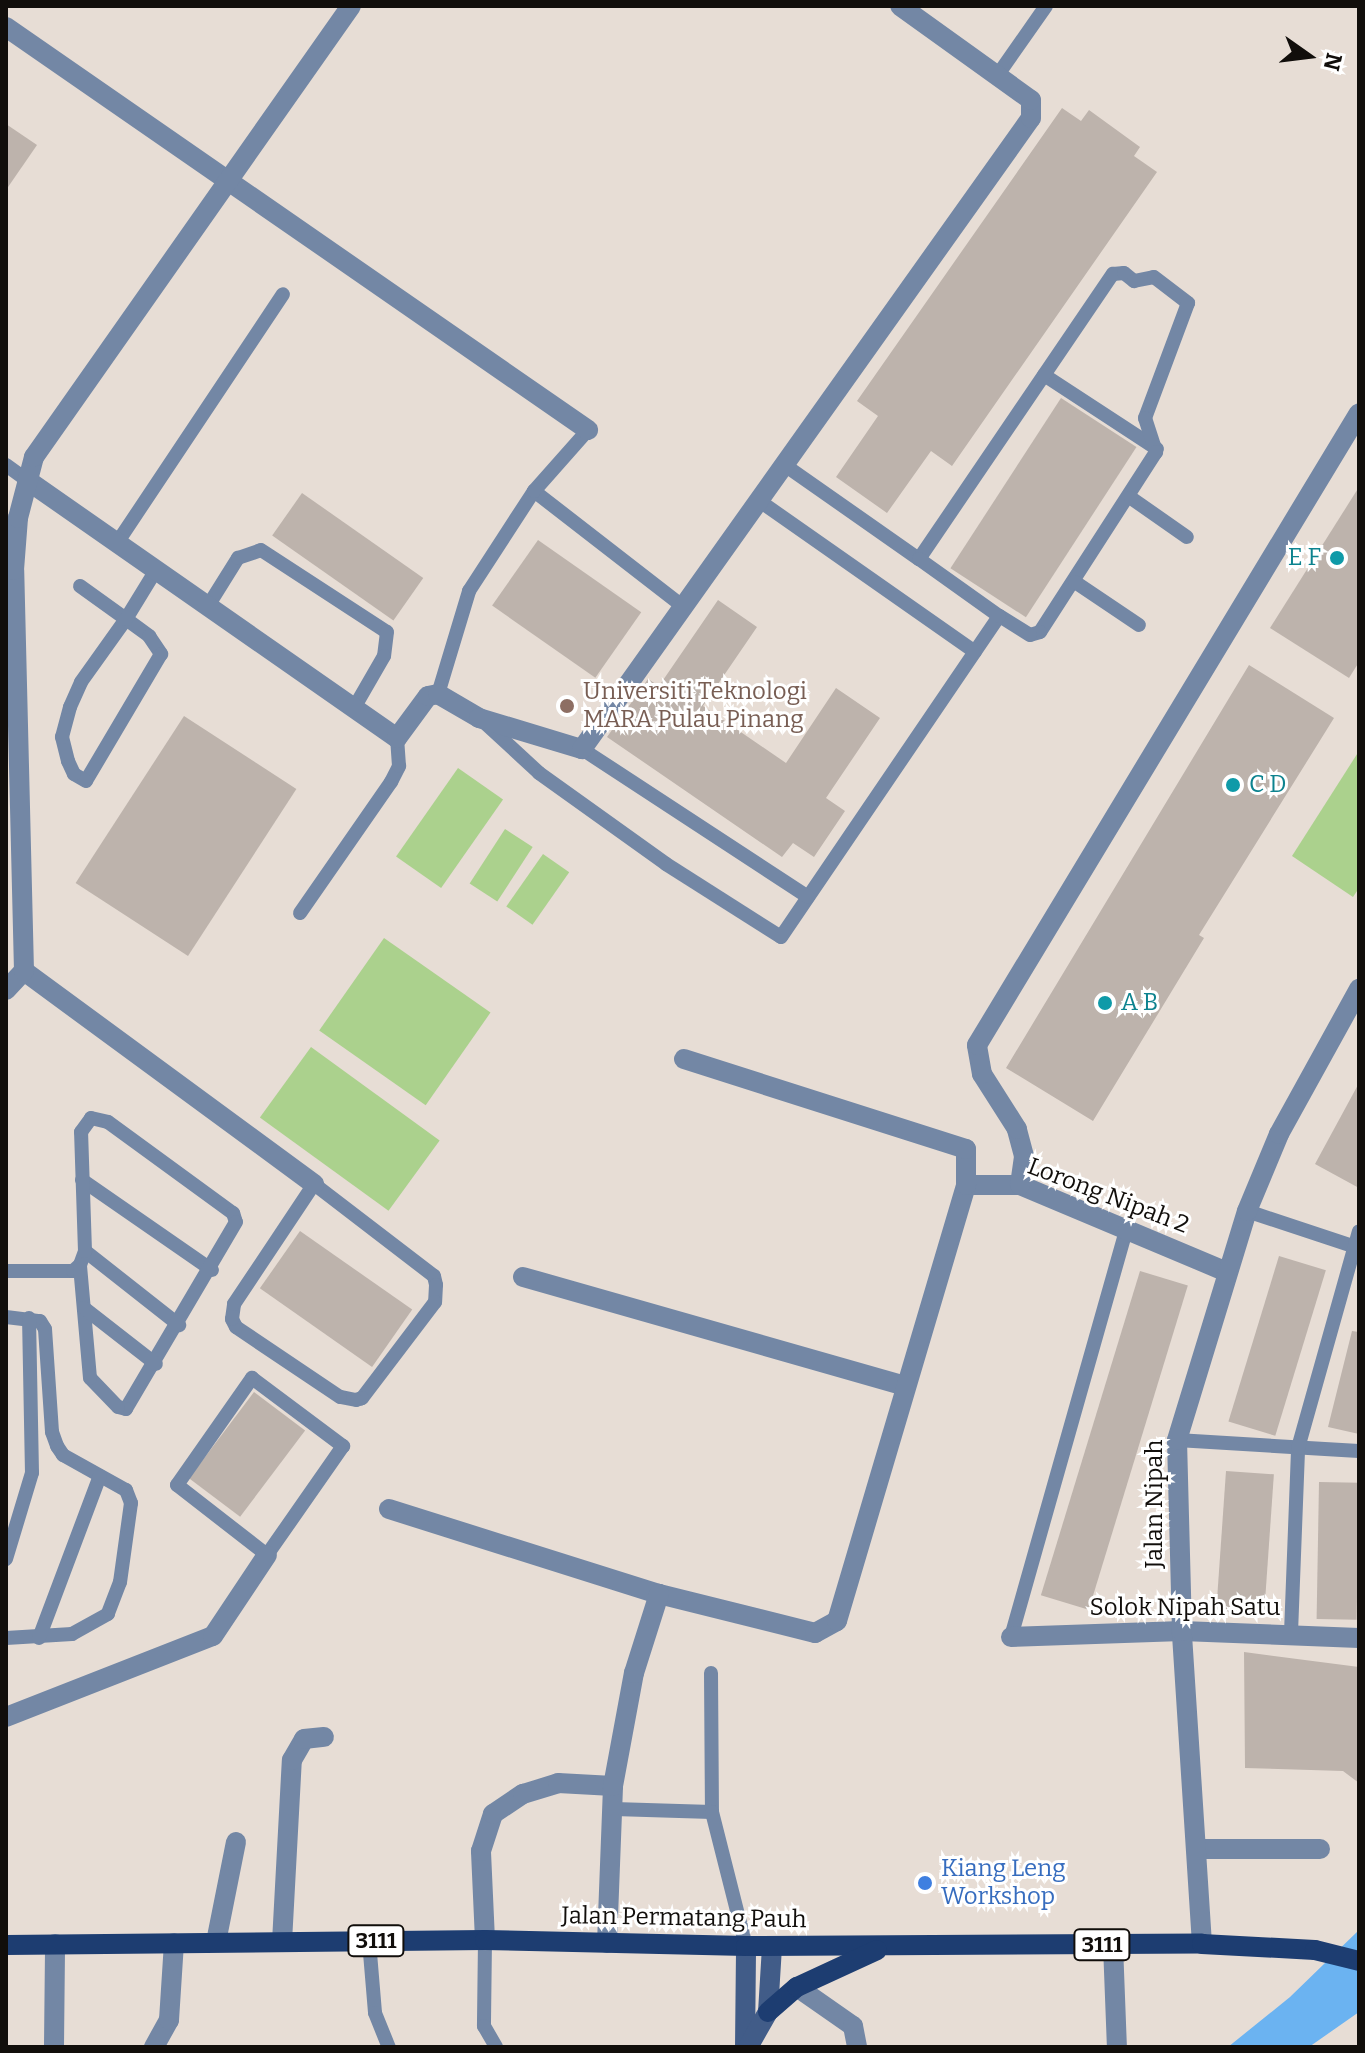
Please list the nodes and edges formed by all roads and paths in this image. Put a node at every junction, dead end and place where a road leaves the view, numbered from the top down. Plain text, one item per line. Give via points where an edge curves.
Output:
1 (351, 6) edge
2 (900, 6) edge
3 (1046, 6) edge
4 (6, 27) edge
5 (997, 76) junction
6 (228, 182) junction
7 (283, 294) dead end
8 (1044, 375) junction
9 (1359, 413) edge
10 (588, 430) joint
11 (1157, 449) junction
12 (6, 465) edge
13 (786, 466) junction
14 (27, 480) junction
15 (534, 491) junction
16 (1131, 498) junction
17 (761, 502) junction
18 (1187, 537) dead end
19 (117, 543) junction
20 (919, 559) junction
21 (156, 570) junction
22 (1075, 582) junction
23 (80, 586) dead end
24 (208, 606) junction
25 (685, 608) junction
26 (999, 616) junction
27 (126, 619) junction
28 (1139, 625) dead end
29 (975, 652) junction
30 (438, 694) junction
31 (354, 708) junction
32 (479, 718) junction
33 (397, 738) junction
34 (582, 749) junction
35 (808, 897) junction
36 (300, 913) dead end
37 (24, 971) junction
38 (6, 990) edge
39 (1356, 998) edge
40 (684, 1059) dead end
41 (82, 1180) junction
42 (314, 1184) junction
43 (966, 1185) junction
44 (1020, 1185) junction
45 (1247, 1211) junction
46 (1126, 1230) junction
47 (1359, 1231) edge
48 (1355, 1247) edge
49 (82, 1258) junction
50 (212, 1270) junction
51 (6, 1271) edge
52 (1227, 1272) junction
53 (523, 1277) dead end
54 (84, 1308) junction
55 (6, 1317) edge
56 (29, 1318) junction
57 (179, 1325) junction
58 (156, 1364) junction
59 (905, 1386) junction
60 (1177, 1440) junction
61 (1298, 1448) junction
62 (1359, 1451) edge
63 (100, 1476) junction
64 (389, 1509) dead end
65 (267, 1555) junction
66 (6, 1559) edge
67 (659, 1594) junction
68 (1182, 1631) junction
69 (1291, 1633) junction
70 (1011, 1637) joint
71 (6, 1638) edge
72 (39, 1638) junction
73 (1359, 1638) edge
74 (711, 1673) dead end
75 (6, 1717) edge
76 (324, 1737) dead end
77 (613, 1786) junction
78 (614, 1809) junction
79 (712, 1812) junction
80 (236, 1842) dead end
81 (1197, 1849) junction
82 (1320, 1849) dead end
83 (485, 1940) junction
84 (369, 1941) junction
85 (216, 1942) junction
86 (282, 1942) junction
87 (174, 1943) junction
88 (607, 1943) junction
89 (55, 1944) junction
90 (1202, 1944) junction
91 (6, 1945) edge
92 (888, 1945) junction
93 (1113, 1945) junction
94 (746, 1946) junction
95 (772, 1946) junction
96 (1359, 1961) edge
97 (797, 1987) junction
98 (768, 2012) junction
99 (54, 2046) edge
100 (154, 2047) edge
101 (389, 2047) edge
102 (496, 2047) edge
103 (746, 2047) edge
104 (857, 2047) edge
105 (1117, 2047) edge

1 - 6 street
2 - 5 street
3 - 5 lane
4 - 6 street
5 - 13 street via 1031,100 1031,118
6 - 10 street
6 - 14 street via 34,457
7 - 19 lane
8 - 11 lane
8 - 11 lane via 1113,274 1124,273 1134,281 1154,277 1188,303 1145,418
8 - 20 lane
9 - 44 street via 977,1045 982,1074 1017,1129 1024,1156
10 - 15 lane
11 - 16 lane
12 - 14 lane
13 - 17 street
13 - 20 lane
14 - 19 street
14 - 37 street via 14,570
15 - 25 lane
15 - 30 lane via 469,591
16 - 18 lane
16 - 22 lane
17 - 25 street
17 - 29 lane
19 - 21 street
20 - 26 lane
21 - 24 street
21 - 27 lane
22 - 26 lane via 1035,635
22 - 28 lane
23 - 27 lane
24 - 31 street
24 - 31 lane via 238,558 261,550 387,632 384,656
25 - 34 street
26 - 29 lane
27 - 27 lane via 81,682 70,707 62,737 68,761 82,781 90,780 161,654 158,645
29 - 35 lane
30 - 32 street
30 - 33 street via 428,696
31 - 33 street
32 - 34 street
32 - 35 lane via 539,773 666,864 781,937
33 - 36 lane via 399,766 391,782
34 - 35 lane
37 - 38 street
37 - 42 street
39 - 45 street, Jalan Nipah via 1279,1134
40 - 43 street via 966,1149
41 - 49 lane
41 - 50 lane
41 - 50 lane via 85,1120 108,1122 233,1213 236,1230
42 - 42 lane via 434,1276 436,1285 435,1302 356,1400 340,1397 236,1327 232,1319 234,1304
43 - 44 street, Lorong Nipah 2
43 - 59 street
44 - 46 street, Lorong Nipah 2
45 - 48 lane
45 - 52 street, Jalan Nipah
46 - 52 street, Lorong Nipah 2
46 - 70 lane
47 - 48 lane
48 - 61 lane
49 - 51 lane via 73,1271
49 - 54 lane
49 - 57 lane
50 - 57 lane
52 - 60 street, Jalan Nipah
53 - 59 street
54 - 58 lane
54 - 58 lane via 90,1378 118,1407 133,1404
55 - 56 lane
56 - 63 lane via 45,1329 57,1446
56 - 66 lane via 32,1473
57 - 58 lane
59 - 67 street via 837,1621 815,1633
60 - 61 lane
60 - 68 street, Jalan Nipah
61 - 62 lane
61 - 69 lane
63 - 72 lane
63 - 72 lane via 126,1490 131,1503 120,1582 108,1614 72,1634
64 - 67 street
65 - 65 lane via 343,1446 252,1378 177,1485 181,1494
65 - 75 street via 213,1636
67 - 77 street via 634,1673
68 - 69 street, Solok Nipah Satu
68 - 70 street, Solok Nipah Satu
68 - 81 street, Jalan Nipah
69 - 73 street, Solok Nipah Satu
71 - 72 lane
74 - 79 lane
76 - 86 street via 304,1739 292,1760
77 - 78 street
77 - 83 street via 558,1783 523,1794 493,1814 481,1851
78 - 79 lane
78 - 88 street
79 - 94 lane
80 - 85 street
81 - 82 street
81 - 90 street, Jalan Nipah
83 - 84 main road, Jalan Permatang Pauh / 3111
83 - 88 main road, Jalan Permatang Pauh / 3111
83 - 102 lane via 484,2026
84 - 86 main road, Jalan Permatang Pauh / 3111
84 - 101 lane via 375,2013
85 - 86 main road, Jalan Permatang Pauh / 3111
85 - 87 main road, Jalan Permatang Pauh / 3111
87 - 89 main road, Jalan Permatang Pauh / 3111
87 - 100 street via 169,2020
88 - 94 main road, Jalan Permatang Pauh / 3111
89 - 91 main road, Jalan Permatang Pauh / 3111
89 - 99 street
90 - 93 main road, Jalan Permatang Pauh / 3111
90 - 96 main road, Jalan Permatang Pauh / 3111 via 1315,1950
92 - 93 main road, Jalan Permatang Pauh / 3111
92 - 95 main road, Jalan Permatang Pauh / 3111
92 - 97 main road
93 - 105 street
94 - 95 main road, Jalan Permatang Pauh / 3111
94 - 103 main road
95 - 98 main road
97 - 98 main road
97 - 104 street via 853,2026
98 - 103 main road

